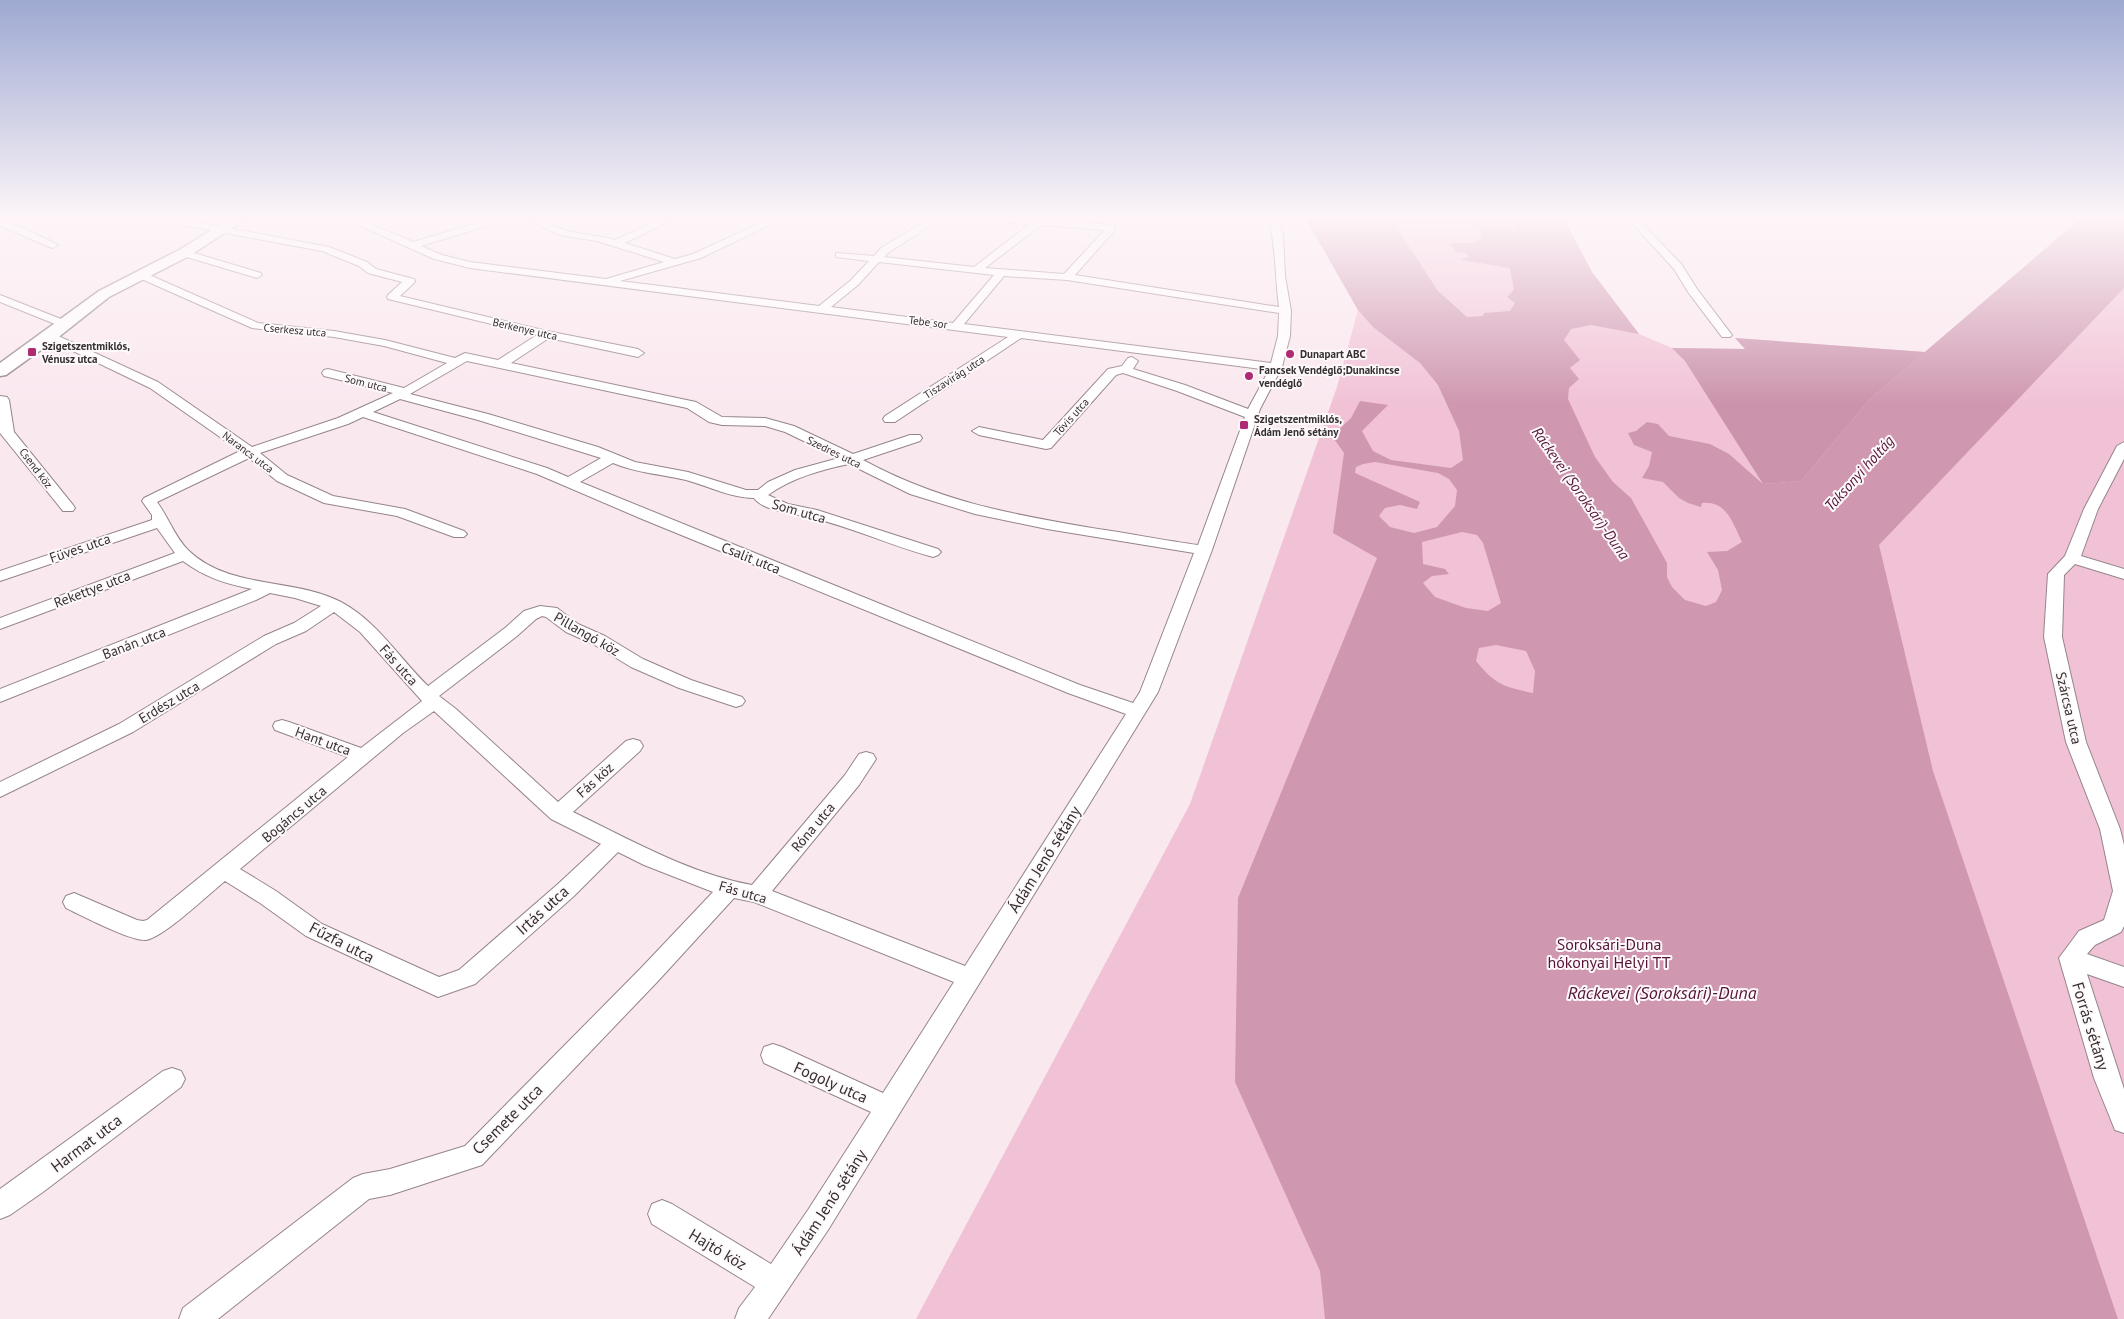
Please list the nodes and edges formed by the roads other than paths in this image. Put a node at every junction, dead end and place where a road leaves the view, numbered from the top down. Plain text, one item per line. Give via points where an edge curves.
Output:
1 (131, 281) edge
2 (154, 281) edge
3 (408, 281) edge
4 (595, 281) edge
5 (612, 281) edge
6 (856, 281) edge
7 (995, 281) edge
8 (1090, 281) edge
9 (1281, 281) edge
10 (1686, 281) edge
11 (607, 282) junction
12 (0, 298) edge
13 (822, 309) junction
14 (1285, 311) junction
15 (66, 323) junction
16 (956, 326) junction
17 (547, 334) junction
18 (1018, 335) junction
19 (1726, 335) dead end
20 (50, 336) junction
21 (1139, 350) junction
22 (638, 353) dead end
23 (461, 360) junction
24 (501, 364) junction
25 (1276, 367) junction
26 (1126, 369) junction
27 (0, 371) edge
28 (328, 373) dead end
29 (402, 394) junction
30 (0, 400) edge
31 (362, 412) junction
32 (1252, 416) junction
33 (890, 419) dead end
34 (979, 431) dead end
35 (915, 438) dead end
36 (2124, 446) edge
37 (250, 452) junction
38 (851, 458) junction
39 (610, 459) junction
40 (570, 482) junction
41 (761, 494) junction
42 (68, 508) dead end
43 (160, 522) junction
44 (459, 534) dead end
45 (1204, 550) junction
46 (934, 552) dead end
47 (184, 555) junction
48 (2072, 558) junction
49 (2124, 574) edge
50 (0, 576) edge
51 (266, 588) junction
52 (333, 605) junction
53 (0, 624) edge
54 (0, 696) edge
55 (430, 699) junction
56 (736, 701) dead end
57 (1137, 711) junction
58 (282, 726) dead end
59 (632, 746) dead end
60 (364, 756) junction
61 (866, 759) dead end
62 (0, 790) edge
63 (558, 814) junction
64 (616, 842) junction
65 (226, 871) junction
66 (729, 889) junction
67 (757, 894) junction
68 (74, 902) dead end
69 (2070, 958) junction
70 (467, 977) joint
71 (2124, 977) edge
72 (970, 978) junction
73 (773, 1055) dead end
74 (172, 1079) dead end
75 (889, 1108) junction
76 (2124, 1121) edge
77 (0, 1205) edge
78 (662, 1214) dead end
79 (775, 1283) junction
80 (194, 1319) edge
81 (750, 1319) edge

1 - 15 street via 104,294
2 - 23 street, Cserkesz utca via 256,326 334,334
3 - 17 street, Berkenye utca via 392,297
4 - 11 street, Tebe sor
5 - 11 street
6 - 13 street
7 - 16 street
8 - 14 street
9 - 14 street, Ádám Jenő sétány
10 - 19 street
11 - 13 street, Tebe sor
12 - 15 street
13 - 16 street, Tebe sor
14 - 25 street, Ádám Jenő sétány via 1284,336
15 - 20 street
16 - 18 street, Tebe sor
17 - 22 street, Berkenye utca
17 - 24 street
18 - 21 street, Tebe sor
18 - 33 street, Tiszavirág utca
20 - 27 street
20 - 37 street, Narancs utca via 154,385
21 - 25 street, Tebe sor
21 - 26 street, Tövis utca
23 - 24 street, Szedres utca
23 - 29 street, Fás utca
24 - 38 street, Szedres utca via 691,405 722,421 772,424
25 - 32 street, Ádám Jenő sétány
26 - 32 street
26 - 34 street, Tövis utca via 1112,372 1046,445
28 - 29 street, Som utca
29 - 31 street, Fás utca
29 - 39 street, Som utca via 593,450
30 - 42 street, Csend köz via 3,400 7,433
31 - 37 street, Fás utca
31 - 40 street, Csalit utca
32 - 45 street, Ádám Jenő sétány
35 - 38 street
36 - 48 street, Szárcsa utca via 2091,509
37 - 43 street, Fás utca via 149,500
37 - 44 street, Narancs utca via 282,478 330,500 400,512
38 - 41 street via 780,481
38 - 45 street, Szedres utca via 915,491 970,508 1165,546
39 - 40 street
39 - 41 street, Som utca via 688,476 745,494
40 - 57 street, Csalit utca via 1064,686
41 - 46 street, Som utca via 763,500 785,508 812,513
43 - 47 street, Fás utca
43 - 50 street, Füves utca
45 - 57 street, Ádám Jenő sétány via 1149,692
47 - 51 street, Fás utca via 210,573
47 - 53 street, Rekettye utca
48 - 49 street
48 - 69 street, Szárcsa utca via 2056,574 2053,637 2076,742 2110,829 2124,891 2113,926 2087,938
51 - 52 street, Fás utca
51 - 54 street, Banán utca via 250,598
52 - 55 street, Fás utca via 357,619
52 - 62 street, Erdész utca via 126,728
55 - 56 street, Pillangó köz via 530,615 540,611 551,612 572,628 637,663
55 - 60 street, Bogáncs utca
55 - 63 street, Fás utca
57 - 72 street, Ádám Jenő sétány
58 - 60 street, Hant utca
59 - 63 street, Fás köz
60 - 65 street, Bogáncs utca
61 - 67 street, Róna utca
63 - 64 street, Fás utca
64 - 66 street, Fás utca via 650,859
64 - 70 street, Irtás utca
65 - 68 street, Bogáncs utca via 155,926 145,930 133,928
65 - 70 street, Fűzfa utca via 314,930 438,987
66 - 67 street, Fás utca
66 - 80 street, Csemete utca via 473,1156 390,1182 363,1186
67 - 72 street, Fás utca
69 - 71 street
69 - 76 street, Forrás sétány via 2106,1078
72 - 75 street, Ádám Jenő sétány
73 - 75 street, Fogoly utca
74 - 77 street, Harmat utca
75 - 79 street, Ádám Jenő sétány
78 - 79 street, Hajtó köz
79 - 81 street, Ádám Jenő sétány

